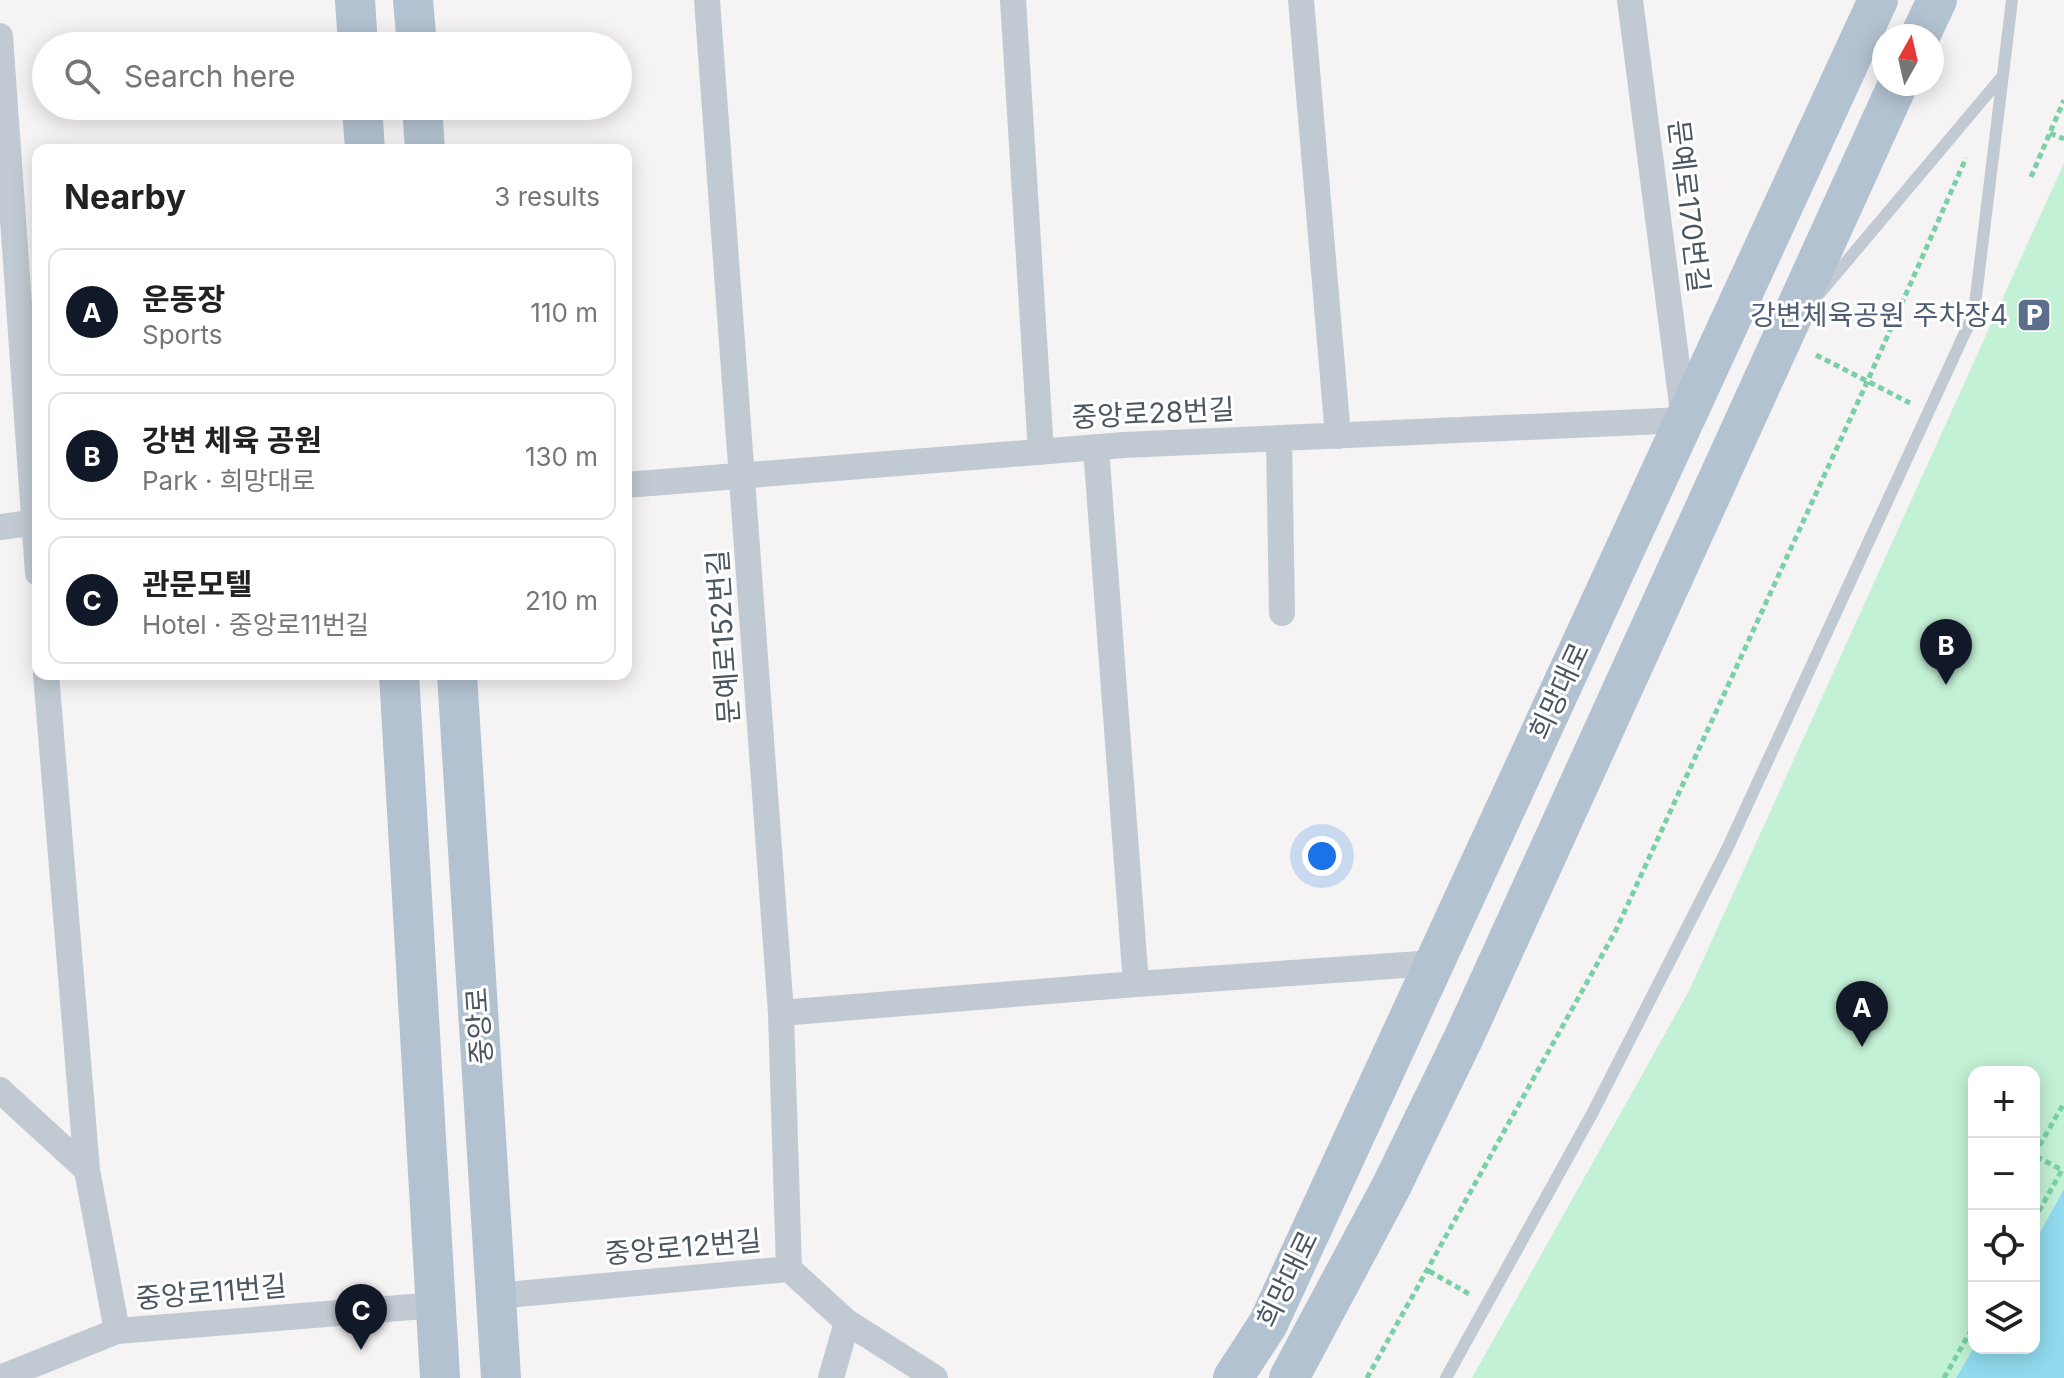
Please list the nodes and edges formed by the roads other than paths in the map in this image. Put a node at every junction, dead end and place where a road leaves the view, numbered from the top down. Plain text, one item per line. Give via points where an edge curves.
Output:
1 (355, 0) edge
2 (413, 0) edge
3 (707, 0) edge
4 (1013, 0) edge
5 (1301, 0) edge
6 (1630, 0) edge
7 (1878, 0) edge
8 (1937, 0) edge
9 (2012, 0) edge
10 (1926, 24) edge
11 (357, 32) edge
12 (416, 32) edge
13 (0, 36) edge
14 (2001, 78) junction
15 (1893, 96) edge
16 (363, 120) edge
17 (423, 120) edge
18 (365, 144) edge
19 (425, 144) edge
20 (7, 238) edge
21 (1793, 344) junction
22 (1684, 420) junction
23 (1338, 436) junction
24 (1279, 438) junction
25 (1096, 448) junction
26 (1041, 452) junction
27 (743, 475) junction
28 (32, 483) edge
29 (632, 484) edge
30 (32, 523) edge
31 (0, 527) edge
32 (1282, 613) dead end
33 (46, 680) edge
34 (399, 680) edge
35 (457, 680) edge
36 (1434, 963) junction
37 (1136, 984) junction
38 (781, 1013) junction
39 (0, 1090) edge
40 (87, 1170) junction
41 (789, 1269) junction
42 (496, 1296) junction
43 (436, 1305) junction
44 (847, 1322) junction
45 (117, 1331) junction
46 (0, 1378) edge
47 (440, 1378) edge
48 (501, 1378) edge
49 (831, 1378) edge
50 (935, 1378) edge
51 (1233, 1378) edge
52 (1289, 1378) edge
53 (1446, 1378) edge

1 - 11 main road
2 - 12 main road
3 - 27 street, 문예로152번길
4 - 26 street
5 - 23 street
6 - 22 street, 문예로170번길
7 - 22 main road, 희망대로
8 - 10 main road
9 - 14 lane
13 - 20 street
14 - 21 lane
14 - 53 lane via 1974,313 1727,849 1593,1112
15 - 21 main road, 희망대로
16 - 18 main road
17 - 19 main road
20 - 28 street
21 - 52 main road, 희망대로 via 1391,1187
22 - 23 street, 중앙로28번길
22 - 36 main road, 희망대로
23 - 24 street, 중앙로28번길
24 - 25 street, 중앙로28번길
24 - 32 street
25 - 26 street, 중앙로28번길
25 - 37 street
26 - 27 street, 중앙로28번길
27 - 29 street, 중앙로28번길
27 - 38 street, 문예로152번길
30 - 31 street
33 - 40 street
34 - 43 main road
35 - 42 main road, 중앙로
36 - 37 street
36 - 51 main road, 희망대로 via 1268,1324
37 - 38 street
38 - 41 street, 문예로152번길
39 - 40 street
40 - 45 street
41 - 42 street, 중앙로12번길
41 - 44 street, 중앙로12번길
42 - 48 main road, 중앙로
43 - 45 street, 중앙로11번길
43 - 47 main road
44 - 49 street
44 - 50 street, 중앙로12번길
45 - 46 street, 중앙로11번길

